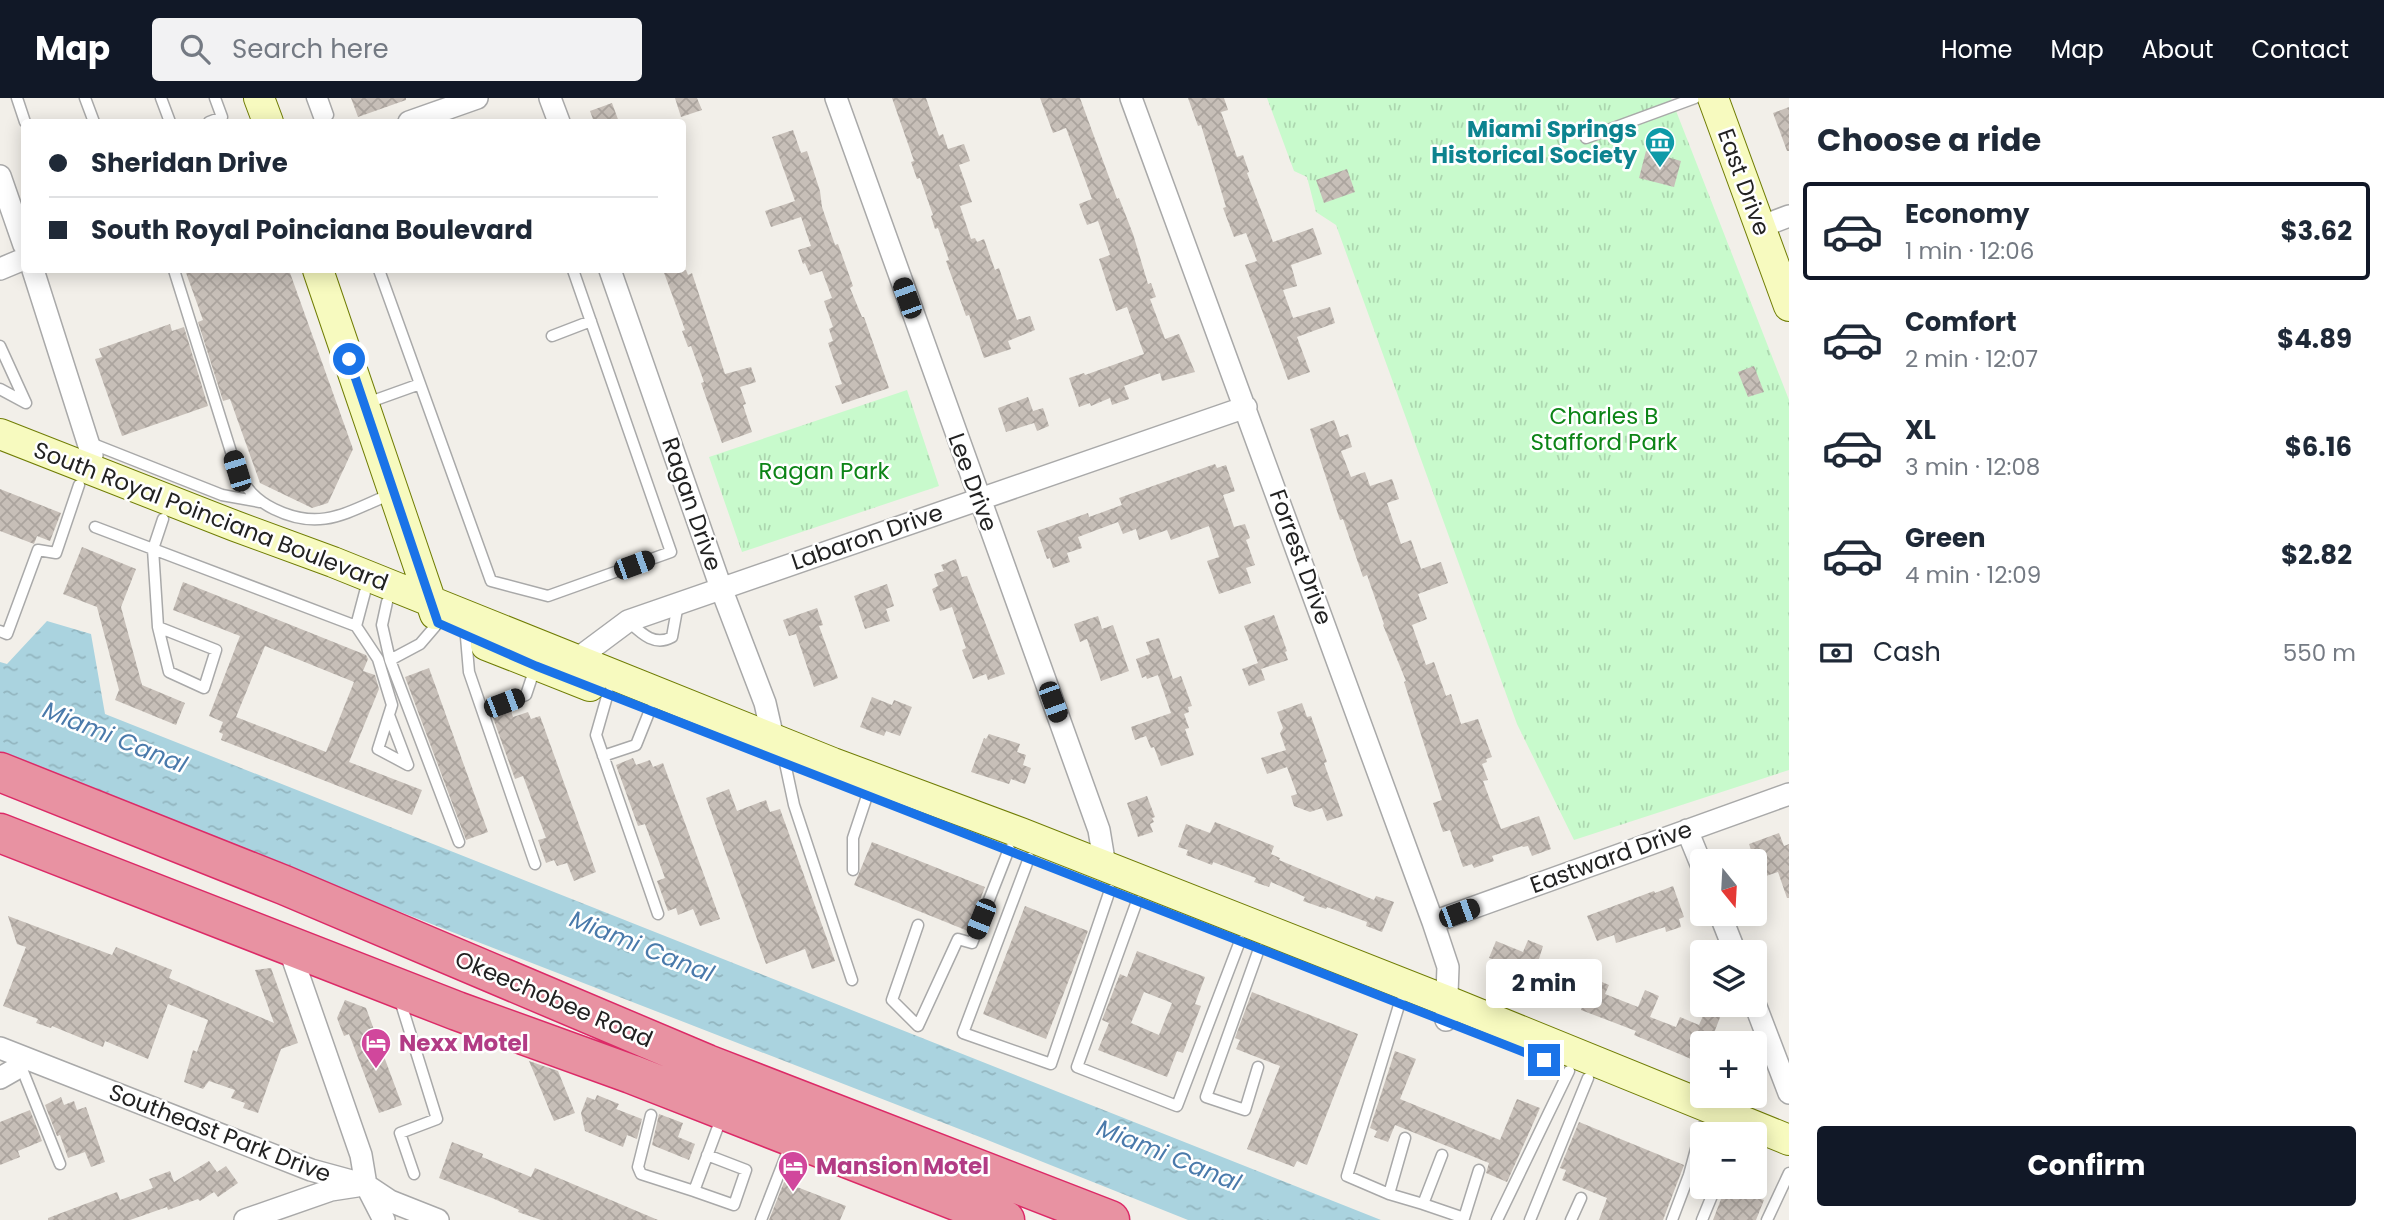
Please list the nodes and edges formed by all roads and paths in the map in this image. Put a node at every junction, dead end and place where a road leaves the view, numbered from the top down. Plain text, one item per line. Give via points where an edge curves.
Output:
1 (17, 98) edge
2 (85, 98) edge
3 (161, 98) edge
4 (215, 98) edge
5 (259, 98) edge
6 (312, 98) edge
7 (322, 98) edge
8 (550, 98) edge
9 (836, 98) edge
10 (1131, 98) edge
11 (1695, 98) edge
12 (1713, 98) edge
13 (467, 100) edge
14 (433, 118) edge
15 (24, 119) edge
16 (93, 119) edge
17 (169, 119) edge
18 (217, 119) edge
19 (267, 119) edge
20 (558, 119) edge
21 (1586, 138) dead end
22 (0, 176) edge
23 (1789, 216) edge
24 (1760, 226) junction
25 (21, 236) edge
26 (21, 260) edge
27 (0, 269) edge
28 (34, 273) edge
29 (175, 273) edge
30 (319, 273) edge
31 (380, 273) edge
32 (574, 273) edge
33 (611, 273) edge
34 (1789, 306) edge
35 (591, 321) junction
36 (552, 336) dead end
37 (0, 346) edge
38 (420, 384) junction
39 (0, 389) edge
40 (364, 404) junction
41 (1246, 407) junction
42 (0, 434) edge
43 (0, 456) edge
44 (85, 465) junction
45 (394, 493) junction
46 (978, 498) junction
47 (260, 502) junction
48 (163, 519) junction
49 (95, 527) dead end
50 (153, 549) junction
51 (722, 588) junction
52 (376, 597) junction
53 (678, 604) junction
54 (434, 613) junction
55 (628, 621) junction
56 (356, 626) junction
57 (158, 627) junction
58 (0, 631) edge
59 (466, 637) junction
60 (577, 659) junction
61 (390, 660) junction
62 (536, 666) junction
63 (608, 693) junction
64 (650, 709) junction
65 (483, 711) junction
66 (389, 715) dead end
67 (779, 750) junction
68 (603, 756) junction
69 (0, 772) edge
70 (1789, 794) edge
71 (867, 796) junction
72 (0, 807) edge
73 (1687, 830) junction
74 (0, 833) edge
75 (458, 842) dead end
76 (1695, 849) edge
77 (1019, 853) junction
78 (535, 864) dead end
79 (853, 870) dead end
80 (1117, 886) junction
81 (658, 914) dead end
82 (1433, 922) junction
83 (918, 925) dead end
84 (288, 945) junction
85 (1249, 945) junction
86 (852, 980) dead end
87 (396, 987) junction
88 (1400, 1002) junction
89 (1446, 1011) junction
90 (1760, 1017) edge
91 (0, 1048) edge
92 (22, 1061) junction
93 (1258, 1067) dead end
94 (631, 1074) junction
95 (1578, 1074) junction
96 (0, 1078) edge
97 (1789, 1093) edge
98 (724, 1110) junction
99 (651, 1115) dead end
100 (1691, 1122) edge
101 (793, 1137) junction
102 (1405, 1138) dead end
103 (1789, 1140) edge
104 (1767, 1154) edge
105 (707, 1155) junction
106 (1442, 1155) dead end
107 (1789, 1162) edge
108 (60, 1164) dead end
109 (1479, 1170) dead end
110 (1690, 1173) edge
111 (1789, 1173) edge
112 (414, 1174) dead end
113 (366, 1185) junction
114 (694, 1191) junction
115 (1389, 1194) junction
116 (1581, 1198) dead end
117 (1711, 1199) edge
118 (1423, 1204) junction
119 (962, 1211) edge
120 (1468, 1219) edge
121 (245, 1220) edge
122 (384, 1220) edge
123 (438, 1220) edge
124 (761, 1220) edge
125 (1005, 1220) edge
126 (1110, 1220) edge
127 (1497, 1220) edge
128 (1530, 1220) edge
129 (1571, 1220) edge
130 (1672, 1220) edge
131 (1702, 1220) edge
132 (1767, 1220) edge

1 - 15 lane
2 - 16 lane
3 - 17 lane
4 - 18 lane via 222,117
5 - 19 street
6 - 7 lane via 319,117 328,115
8 - 20 street
9 - 46 street, Lee Drive
10 - 41 street, Forrest Drive
11 - 21 lane
12 - 24 street, East Drive
13 - 14 street
22 - 25 street
23 - 24 street
24 - 34 street, East Drive
26 - 27 street
28 - 44 street
29 - 47 lane via 237,471
30 - 40 street
31 - 38 lane
32 - 35 lane
33 - 51 street, Ragan Drive
35 - 36 lane
35 - 38 lane via 671,551 623,569 548,596 491,581
37 - 39 lane via 26,403
38 - 40 lane
40 - 45 street
41 - 46 street, Labaron Drive
41 - 82 street, Forrest Drive
42 - 44 street, South Royal Poinciana Boulevard
43 - 44 street, South Royal Poinciana Boulevard
44 - 47 lane
44 - 48 street, South Royal Poinciana Boulevard
44 - 54 street, South Royal Poinciana Boulevard via 333,562
44 - 58 lane via 56,553 38,550 7,634
45 - 47 lane via 318,521 301,520
45 - 54 street
46 - 51 street, Labaron Drive
46 - 80 street, Lee Drive
48 - 50 lane
48 - 52 street, South Royal Poinciana Boulevard
49 - 50 lane
50 - 56 lane
50 - 57 lane
51 - 53 street, Labaron Drive
51 - 67 street, Ragan Drive
52 - 54 street, South Royal Poinciana Boulevard
52 - 56 lane
52 - 61 lane
53 - 55 street, Labaron Drive
53 - 55 lane via 671,637 664,641 655,641
54 - 59 street, South Royal Poinciana Boulevard
54 - 60 street, South Royal Poinciana Boulevard
54 - 61 lane via 420,644
55 - 60 street, Labaron Drive
56 - 66 lane via 378,659 392,705
57 - 57 lane via 216,650 205,688 169,672
59 - 62 street, South Royal Poinciana Boulevard
59 - 65 lane via 469,672
60 - 67 street, South Royal Poinciana Boulevard
61 - 75 lane
62 - 63 street, South Royal Poinciana Boulevard
62 - 65 lane via 526,695
63 - 64 street, South Royal Poinciana Boulevard
63 - 68 lane via 596,735
64 - 67 street, South Royal Poinciana Boulevard
64 - 68 lane via 636,744
65 - 78 lane
67 - 71 street, South Royal Poinciana Boulevard
67 - 80 street, South Royal Poinciana Boulevard
67 - 86 lane
68 - 81 lane
69 - 126 highway, Okeechobee Road via 284,885 706,1064
70 - 73 street, Eastward Drive
71 - 77 street, South Royal Poinciana Boulevard
71 - 79 lane via 853,838
72 - 94 highway via 279,917
73 - 76 street
73 - 82 street, Eastward Drive
74 - 84 highway, Okeechobee Road
77 - 80 street, South Royal Poinciana Boulevard
77 - 80 lane via 962,1033 1051,1064
77 - 83 lane via 972,943 958,939 918,1026 892,1000
80 - 85 street, South Royal Poinciana Boulevard
80 - 85 lane via 1077,1066 1177,1106
80 - 89 street, South Royal Poinciana Boulevard
82 - 89 street, Forrest Drive via 1448,967
84 - 87 highway, Okeechobee Road
84 - 113 street via 361,1155
85 - 88 street, South Royal Poinciana Boulevard
85 - 93 lane via 1206,1097 1245,1110
87 - 94 highway, Okeechobee Road
87 - 112 lane via 437,1119 400,1133
88 - 89 street, South Royal Poinciana Boulevard
88 - 115 lane via 1347,1176
89 - 95 street, South Royal Poinciana Boulevard
89 - 103 street, South Royal Poinciana Boulevard
90 - 97 street
91 - 92 street, Southeast Park Drive
92 - 96 street
92 - 108 lane
92 - 113 street, Southeast Park Drive via 311,1170
94 - 98 highway, Okeechobee Road
95 - 100 street, South Royal Poinciana Boulevard
95 - 127 lane
95 - 128 lane
98 - 101 highway, Okeechobee Road
98 - 105 lane
99 - 114 lane via 638,1167 641,1174
101 - 119 highway, Okeechobee Road
101 - 124 lane
102 - 115 lane
104 - 107 street
105 - 114 lane
105 - 114 lane via 746,1170 734,1205
106 - 118 lane
109 - 120 lane
110 - 130 lane
111 - 132 lane
113 - 121 street via 331,1189
113 - 122 street
113 - 123 street, Southeast Park Drive via 390,1201
115 - 118 lane
116 - 129 lane
117 - 131 lane
118 - 120 lane
119 - 125 highway, Okeechobee Road

